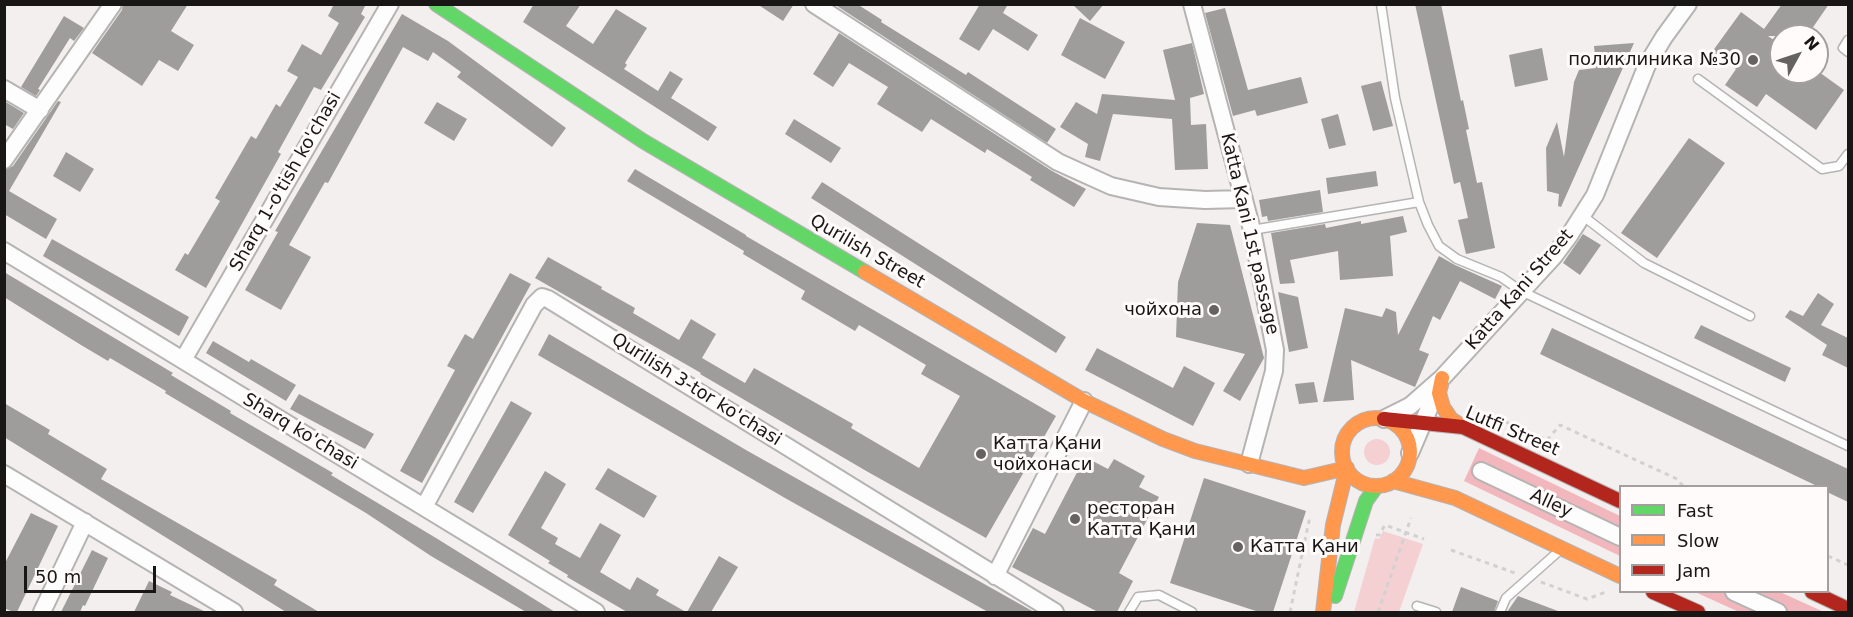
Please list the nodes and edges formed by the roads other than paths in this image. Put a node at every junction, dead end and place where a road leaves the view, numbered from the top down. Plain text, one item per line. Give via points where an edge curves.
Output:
1 (113, 4) edge
2 (390, 4) edge
3 (435, 4) edge
4 (814, 4) edge
5 (1192, 4) edge
6 (1381, 4) edge
7 (1688, 4) edge
8 (1848, 40) edge
9 (1848, 52) edge
10 (1698, 79) dead end
11 (4, 89) edge
12 (40, 110) junction
13 (1848, 154) edge
14 (4, 159) edge
15 (1244, 199) junction
16 (1419, 202) junction
17 (1583, 216) junction
18 (1252, 230) junction
19 (4, 251) edge
20 (1521, 291) junction
21 (1750, 316) dead end
22 (183, 360) junction
23 (1442, 378) junction
24 (1084, 400) junction
25 (1384, 419) junction
26 (1423, 423) junction
27 (1463, 427) junction
28 (1848, 446) edge
29 (1410, 453) junction
30 (1249, 464) junction
31 (1347, 468) junction
32 (1481, 471) dead end
33 (4, 474) edge
34 (1304, 478) junction
35 (1394, 481) junction
36 (1376, 487) junction
37 (1328, 498) junction
38 (1619, 501) edge
39 (424, 507) junction
40 (85, 522) junction
41 (1619, 537) edge
42 (1562, 549) junction
43 (995, 576) junction
44 (1619, 576) edge
45 (1657, 593) edge
46 (1738, 593) edge
47 (1816, 593) edge
48 (1417, 606) dead end
49 (1848, 609) edge
50 (42, 612) edge
51 (234, 612) edge
52 (596, 612) edge
53 (1055, 612) edge
54 (1130, 612) edge
55 (1192, 612) edge
56 (1323, 612) edge
57 (1330, 612) edge
58 (1436, 612) edge
59 (1500, 612) edge
60 (1698, 612) edge
61 (1778, 612) edge

1 - 12 street
2 - 22 street, Sharq 1-o'tish ko'chasi
3 - 24 main road, Qurilish Street via 643,141
4 - 15 street via 1069,167 1111,186 1159,197
5 - 15 street, Katta Kani 1st passage
6 - 16 lane via 1395,98
7 - 17 street, Katta Kani Street via 1647,65 1606,172
8 - 9 lane via 1843,48
10 - 13 lane via 1822,169 1839,166
11 - 12 street
12 - 14 street
15 - 18 street, Katta Kani 1st passage
16 - 18 lane
16 - 20 lane via 1438,246
17 - 20 street, Katta Kani Street via 1554,256
17 - 21 lane via 1644,262
18 - 30 street, Katta Kani 1st passage via 1276,361
19 - 22 street, Sharq ko'chasi
20 - 23 street, Katta Kani Street
20 - 28 lane
22 - 39 street, Sharq ko'chasi
23 - 25 street, Katta Kani Street via 1410,406
23 - 26 street, Katta Kani Street
23 - 27 main road via 1443,407 1450,419
24 - 30 main road, Qurilish Street via 1163,439
24 - 43 street
25 - 26 main road, Lutfi Street
25 - 29 main road via 1403,431
25 - 31 main road via 1367,420 1349,433 1343,448
26 - 27 main road, Lutfi Street
26 - 29 street, Katta Kani Street
27 - 38 main road, Lutfi Street
29 - 35 main road via 1406,469
30 - 34 main road, Qurilish Street
31 - 34 main road, Qurilish Street
31 - 36 main road via 1358,480
31 - 37 main road
32 - 41 street, Alley
33 - 40 street
34 - 37 main road, Qurilish Street
35 - 36 main road
35 - 42 main road via 1444,494
36 - 57 main road via 1366,501
37 - 56 main road
39 - 43 street, Qurilish 3-tor ko'chasi via 534,305 542,297
39 - 52 street, Sharq ko'chasi
40 - 50 street
40 - 51 street
42 - 44 main road
42 - 59 lane via 1506,598
43 - 53 street, Qurilish 3-tor ko'chasi
45 - 60 main road
46 - 61 street
47 - 49 main road
48 - 58 lane
54 - 55 lane via 1138,597 1159,595

